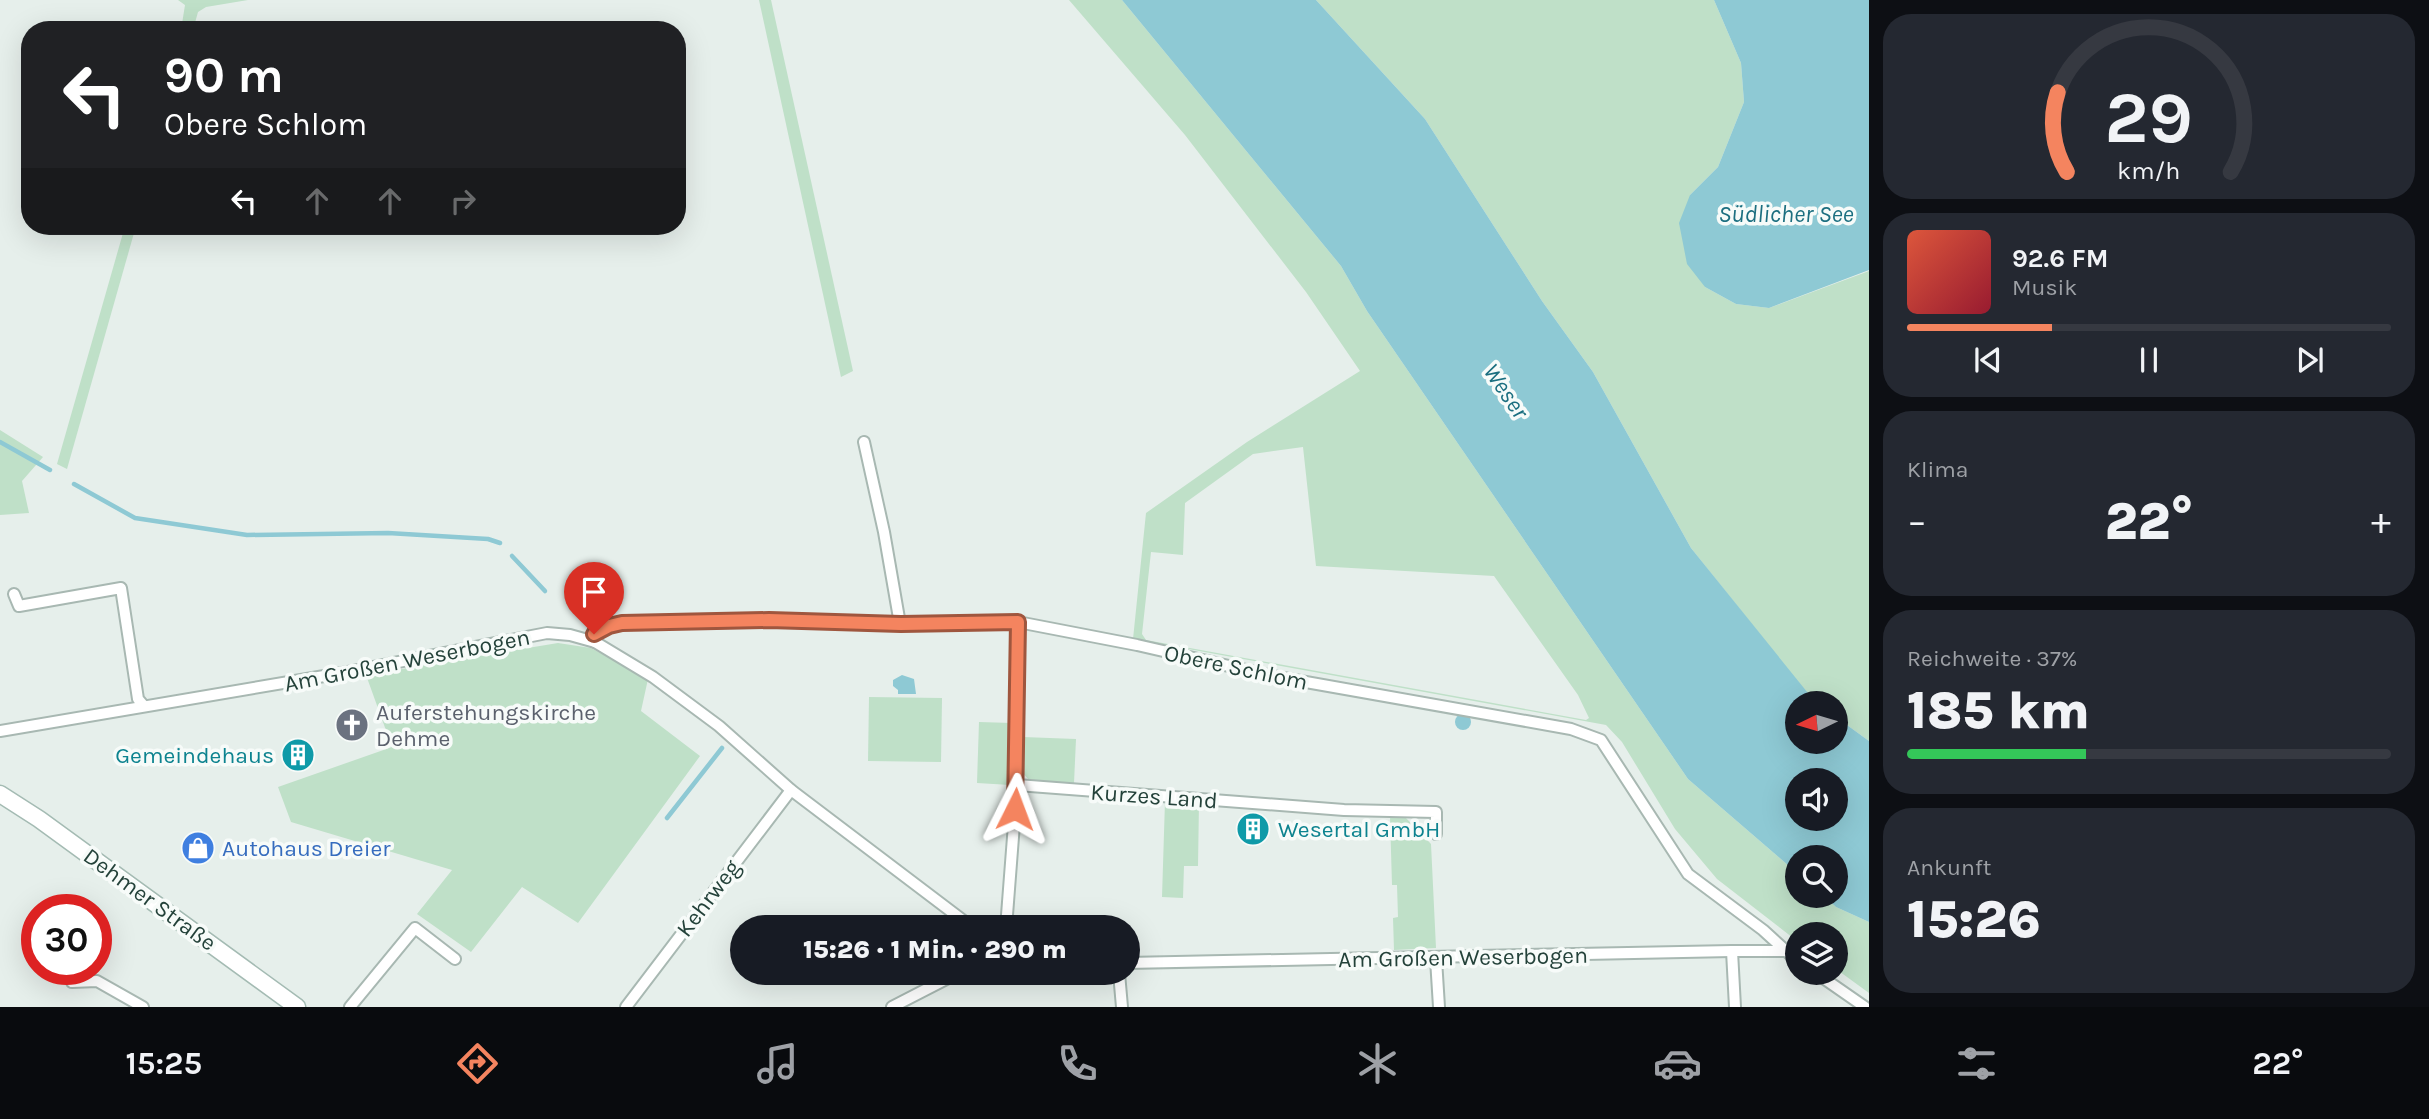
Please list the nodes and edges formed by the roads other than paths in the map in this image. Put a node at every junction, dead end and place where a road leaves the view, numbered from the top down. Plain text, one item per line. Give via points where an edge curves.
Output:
1 (864, 442) dead end
2 (15, 594) dead end
3 (1018, 622) junction
4 (901, 624) junction
5 (595, 642) junction
6 (144, 706) junction
7 (0, 731) edge
8 (1017, 785) junction
9 (791, 790) junction
10 (0, 794) edge
11 (1436, 834) dead end
12 (956, 915) edge
13 (1007, 915) edge
14 (1785, 950) edge
15 (1732, 951) junction
16 (1785, 951) edge
17 (1436, 958) junction
18 (455, 959) dead end
19 (1140, 963) edge
20 (104, 985) edge
21 (935, 985) edge
22 (1120, 985) edge
23 (1833, 985) edge
24 (143, 1007) edge
25 (298, 1007) edge
26 (351, 1007) edge
27 (626, 1007) edge
28 (892, 1007) edge
29 (1122, 1007) edge
30 (1439, 1007) edge
31 (1735, 1007) edge
32 (1865, 1007) edge

1 - 4 street
2 - 6 street via 19,606 121,588 138,699
3 - 4 street, Obere Schlom
3 - 8 street
3 - 14 street, Obere Schlom via 1272,676 1571,729 1601,740 1688,874
4 - 5 street, Obere Schlom via 777,620 622,623 594,634
5 - 6 street, Am Großen Weserbogen via 547,633
5 - 9 street, Am Großen Weserbogen via 653,677 719,726
6 - 7 street, Am Großen Weserbogen
8 - 11 street, Kurzes Land via 1344,810 1436,811
8 - 13 street
9 - 12 street, Am Großen Weserbogen
9 - 27 street, Kehrweg
10 - 25 street, Dehmer Straße
15 - 16 street, Am Großen Weserbogen
15 - 17 street, Am Großen Weserbogen
15 - 31 street
17 - 19 street, Am Großen Weserbogen
17 - 30 street
18 - 26 street via 415,928
20 - 24 street
21 - 28 street
22 - 29 street
23 - 32 street

